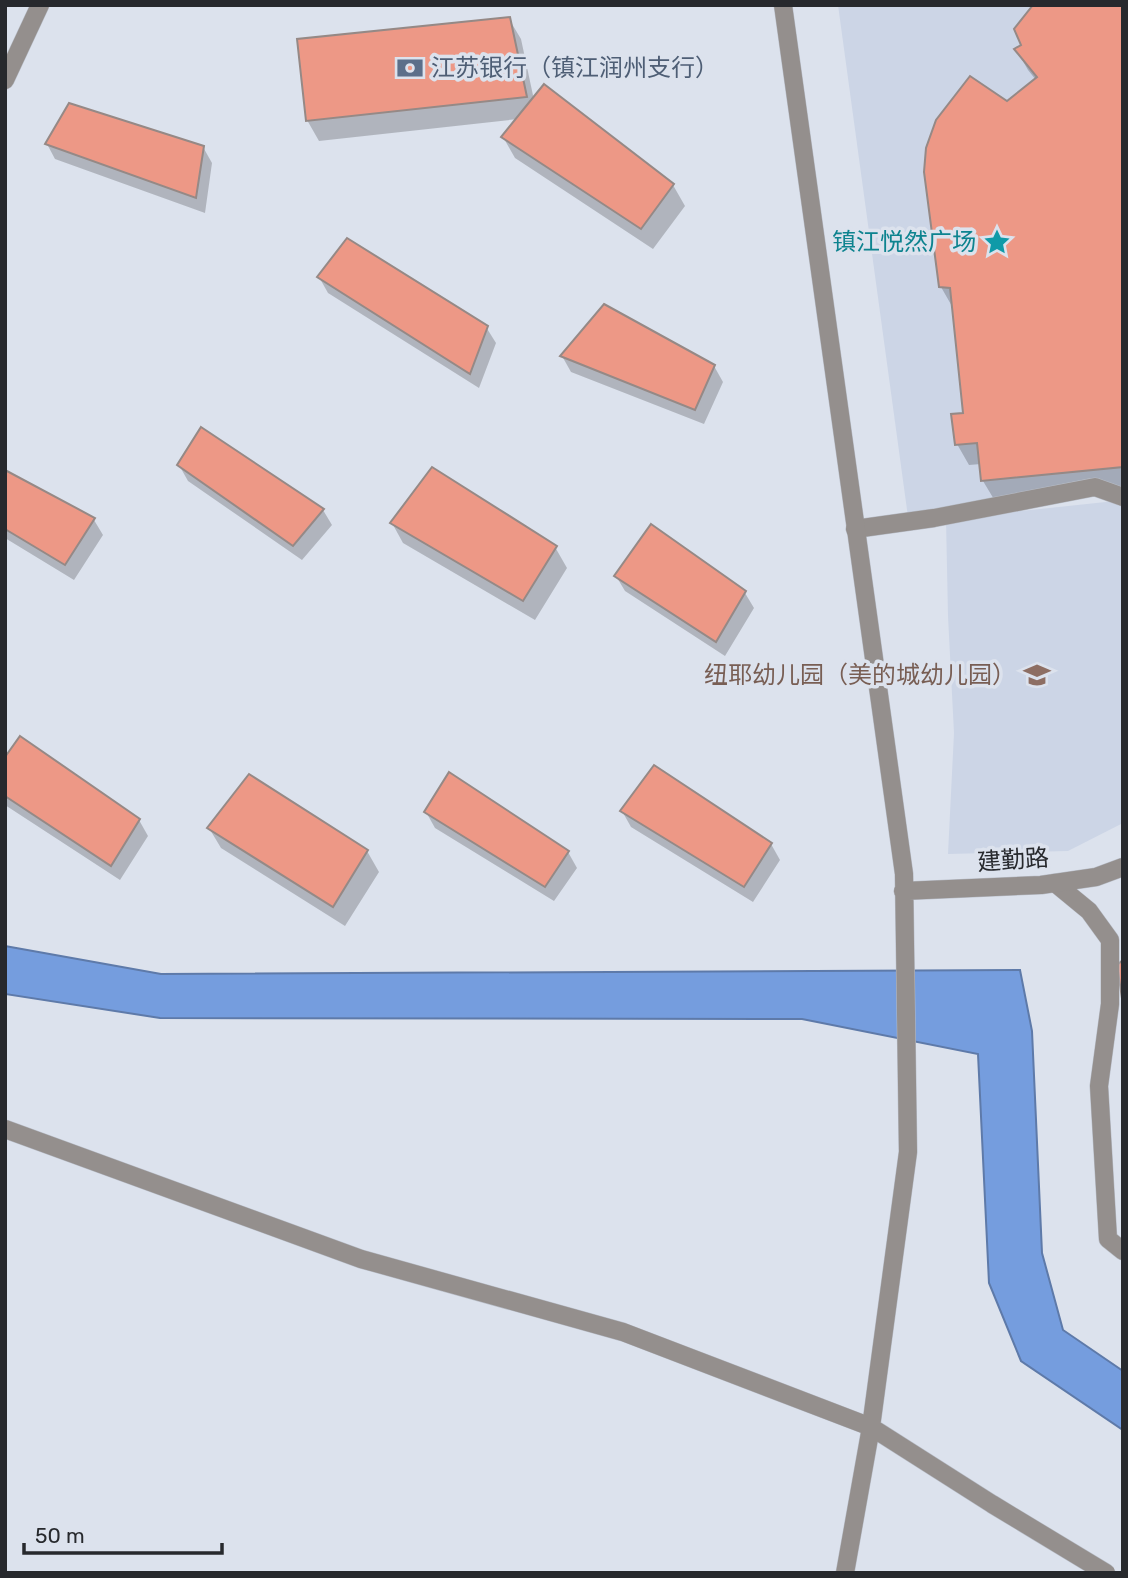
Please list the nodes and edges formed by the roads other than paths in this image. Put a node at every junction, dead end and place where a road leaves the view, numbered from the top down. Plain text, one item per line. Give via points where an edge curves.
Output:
1 (40, 5) edge
2 (783, 5) edge
3 (5, 80) edge
4 (1123, 497) edge
5 (855, 529) junction
6 (1123, 867) edge
7 (1055, 883) junction
8 (903, 891) junction
9 (5, 1129) edge
10 (1123, 1251) edge
11 (871, 1427) junction
12 (845, 1573) edge
13 (1106, 1573) edge

1 - 3 street
2 - 5 street
4 - 5 street via 1095,487
5 - 8 street
6 - 7 street, 建勤路 via 1096,877
7 - 8 street, 建勤路
7 - 10 street via 1089,911 1110,940 1110,1004 1100,1086 1108,1239
8 - 11 street via 908,1152
9 - 11 street via 361,1259 623,1332
11 - 12 street
11 - 13 street

